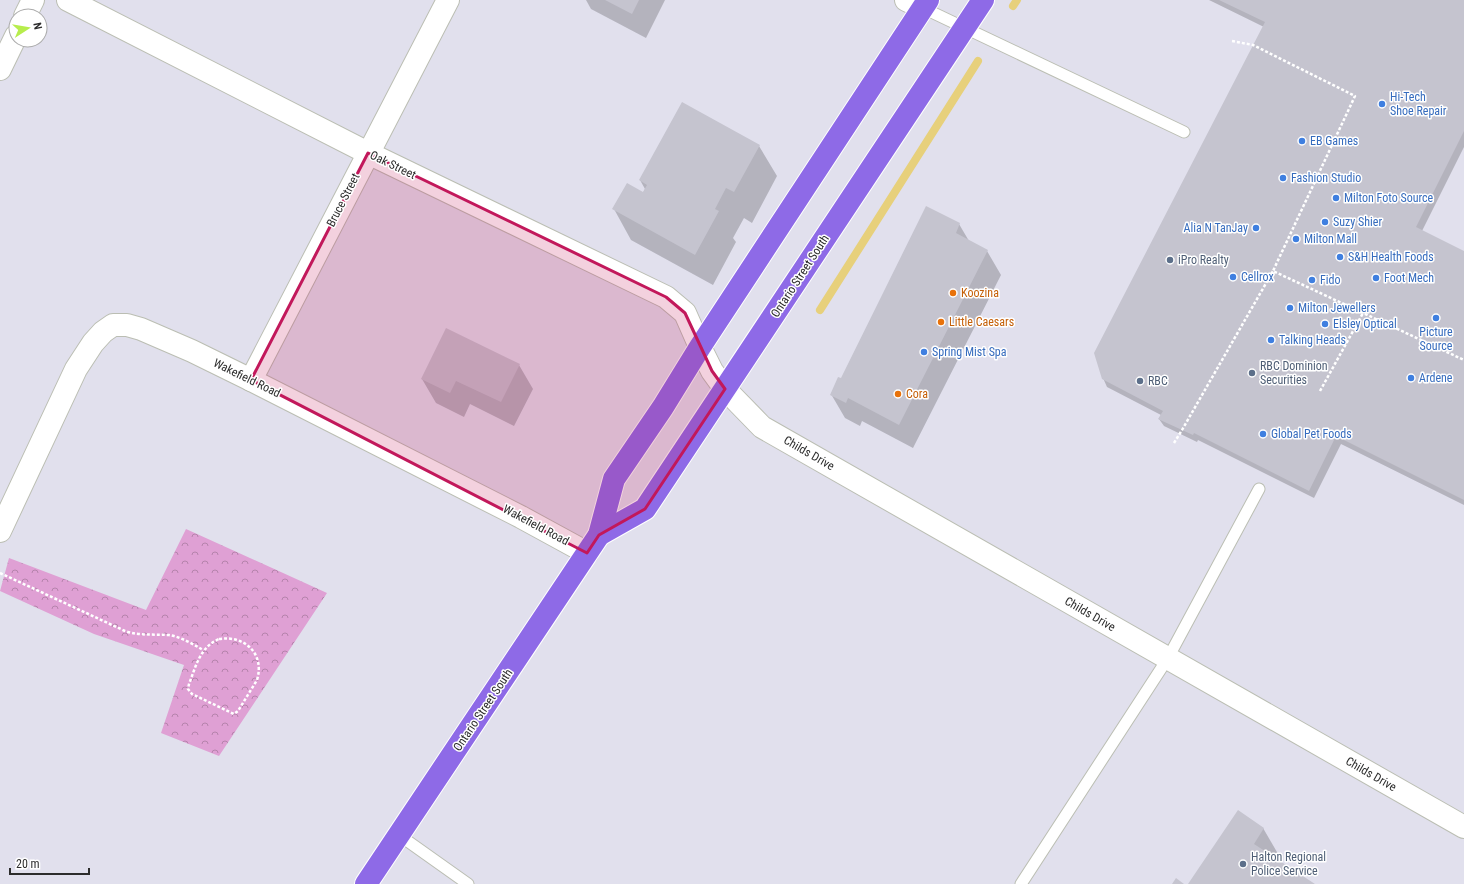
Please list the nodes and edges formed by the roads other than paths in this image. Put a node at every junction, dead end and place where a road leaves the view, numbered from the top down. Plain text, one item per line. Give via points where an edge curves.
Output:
1 (68, 0) edge
2 (448, 0) edge
3 (983, 0) edge
4 (919, 3) edge
5 (964, 28) junction
6 (10, 48) edge
7 (0, 68) edge
8 (1184, 132) dead end
9 (368, 153) junction
10 (700, 347) junction
11 (251, 380) junction
12 (725, 388) junction
13 (1259, 489) dead end
14 (0, 530) edge
15 (600, 535) junction
16 (587, 553) junction
17 (1168, 658) junction
18 (1464, 827) edge
19 (399, 835) junction
20 (366, 884) edge
21 (468, 884) edge
22 (1021, 884) edge

1 - 9 street, Oak Street
2 - 9 street, Bruce Street
3 - 5 main road, Ontario Street South
4 - 5 lane
4 - 10 main road, Ontario Street South
5 - 8 lane
5 - 12 main road, Ontario Street South
6 - 7 street
9 - 10 street, Oak Street via 666,297 684,313
9 - 11 street, Bruce Street
10 - 12 street, Oak Street via 712,371
10 - 15 main road, Ontario Street South via 614,479
11 - 14 street, Wakefield Road via 141,330 113,326 93,343 76,369
11 - 16 street, Wakefield Road
12 - 15 main road, Ontario Street South via 645,509
12 - 17 street, Childs Drive via 762,427
13 - 17 lane
15 - 16 main road, Ontario Street South
16 - 19 main road, Ontario Street South
17 - 18 street, Childs Drive
17 - 22 lane
19 - 20 main road, Ontario Street South
19 - 21 lane

